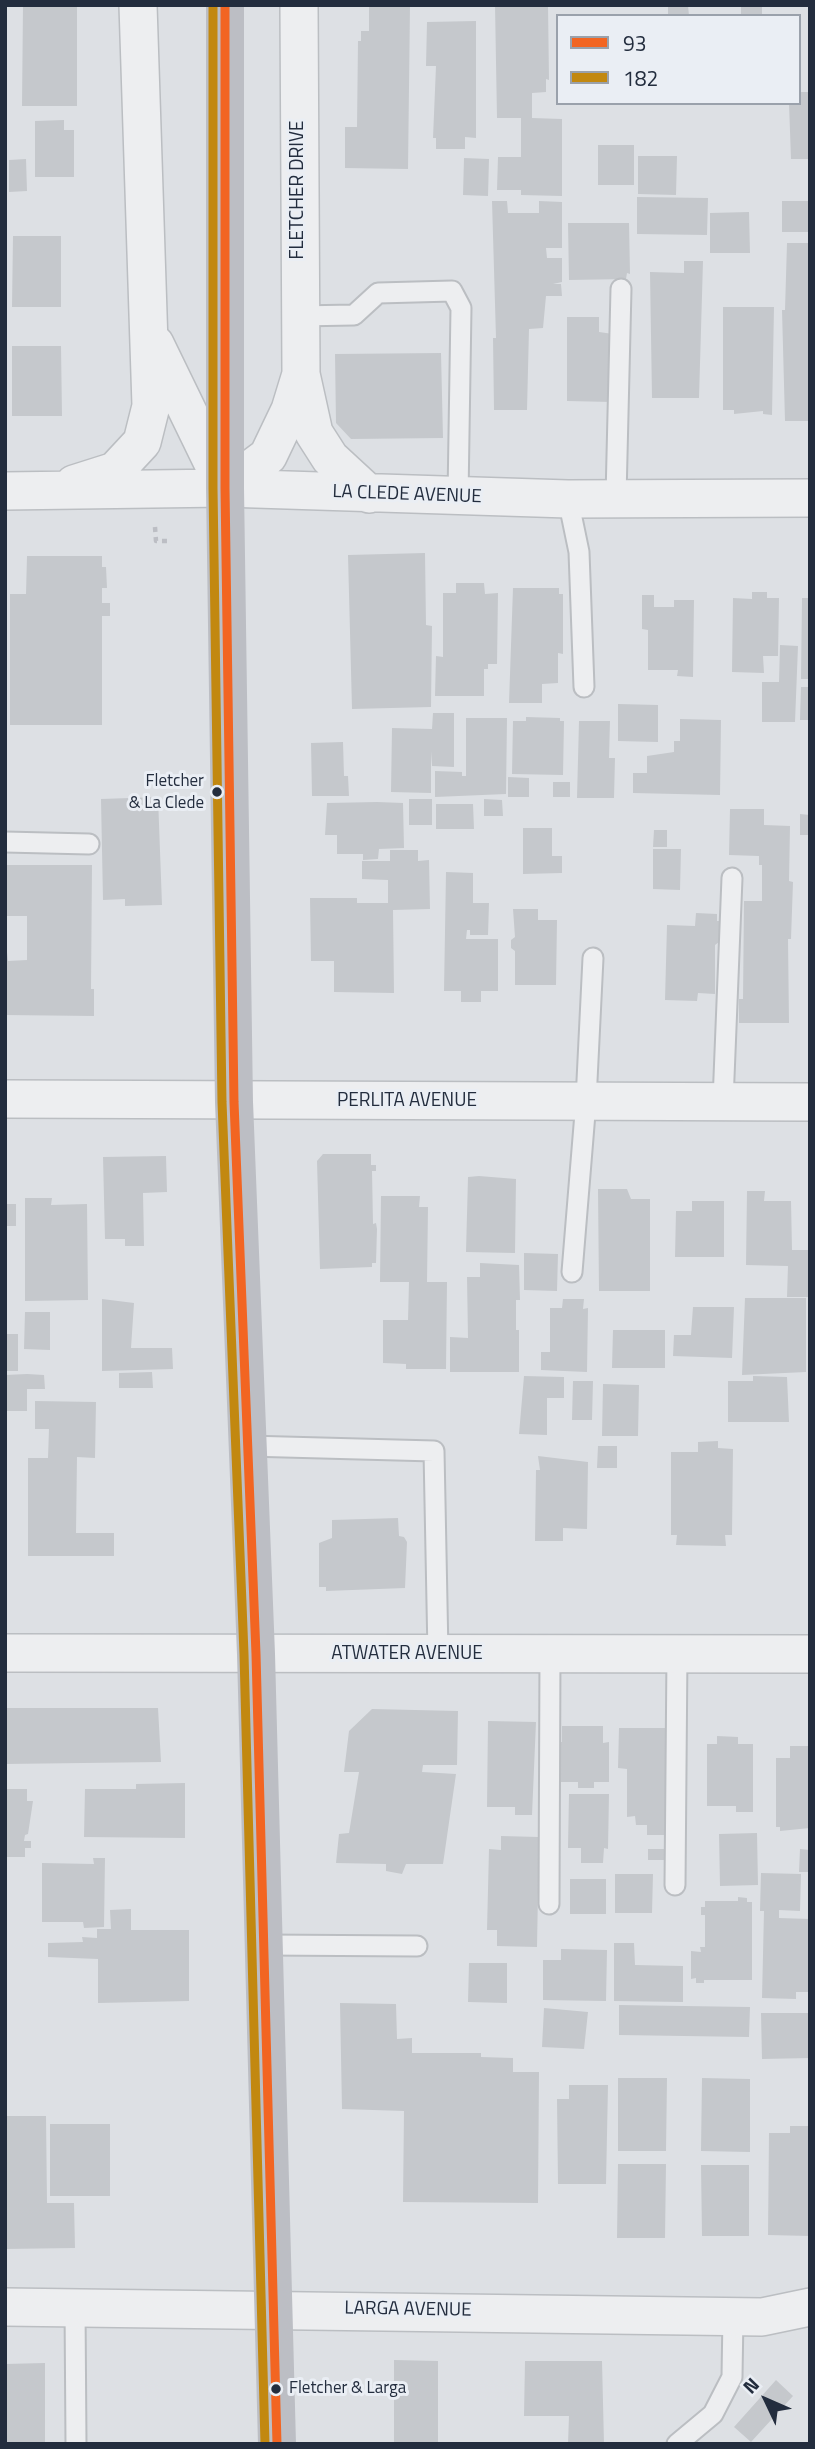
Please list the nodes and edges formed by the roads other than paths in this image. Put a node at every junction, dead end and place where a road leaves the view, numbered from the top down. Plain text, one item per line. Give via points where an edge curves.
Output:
1 (138, 5) edge
2 (225, 5) edge
3 (299, 5) edge
4 (621, 289) dead end
5 (298, 316) junction
6 (150, 333) junction
7 (300, 374) junction
8 (225, 488) junction
9 (5, 491) edge
10 (52, 491) junction
11 (369, 494) junction
12 (458, 496) junction
13 (616, 497) junction
14 (810, 498) edge
15 (568, 499) junction
16 (584, 687) dead end
17 (5, 842) edge
18 (89, 844) dead end
19 (732, 877) dead end
20 (593, 958) dead end
21 (5, 1099) edge
22 (234, 1101) junction
23 (586, 1101) junction
24 (723, 1102) junction
25 (810, 1102) edge
26 (572, 1272) dead end
27 (247, 1446) junction
28 (5, 1653) edge
29 (677, 1653) junction
30 (256, 1654) junction
31 (438, 1654) junction
32 (550, 1654) junction
33 (810, 1654) edge
34 (675, 1885) dead end
35 (549, 1904) dead end
36 (264, 1945) junction
37 (417, 1946) dead end
38 (75, 2306) junction
39 (5, 2307) edge
40 (810, 2307) edge
41 (272, 2308) junction
42 (733, 2316) junction
43 (76, 2444) edge
44 (277, 2444) edge
45 (677, 2444) edge

1 - 6 street
2 - 8 main road
3 - 5 street, FLETCHER DRIVE
4 - 13 lane
5 - 7 street, FLETCHER DRIVE
5 - 12 lane via 354,315 378,293 452,291 461,308
6 - 8 street
6 - 10 street via 150,406 142,442 115,471
7 - 8 street, FLETCHER DRIVE via 290,410 268,456
7 - 11 street, FLETCHER DRIVE via 314,433 330,458
8 - 10 street, LA CLEDE AVENUE
8 - 11 street, LA CLEDE AVENUE
8 - 22 main road
9 - 10 street, LA CLEDE AVENUE
11 - 12 street, LA CLEDE AVENUE
12 - 15 street, LA CLEDE AVENUE
13 - 14 street, LA CLEDE AVENUE
13 - 15 street, LA CLEDE AVENUE
15 - 16 lane via 579,552
17 - 18 lane
19 - 24 lane
20 - 23 lane
21 - 22 street, PERLITA AVENUE
22 - 23 street, PERLITA AVENUE
22 - 27 main road
23 - 24 street, PERLITA AVENUE
23 - 26 lane
24 - 25 street, PERLITA AVENUE
27 - 30 main road
27 - 31 lane via 434,1451
28 - 30 street, ATWATER AVENUE
29 - 32 street, ATWATER AVENUE
29 - 33 street, ATWATER AVENUE
29 - 34 lane
30 - 31 street, ATWATER AVENUE
30 - 36 main road
31 - 32 street, ATWATER AVENUE
32 - 35 lane
36 - 37 lane
36 - 41 main road
38 - 39 street, LARGA AVENUE
38 - 41 street, LARGA AVENUE
38 - 43 lane
40 - 42 street, LARGA AVENUE via 762,2317
41 - 42 street, LARGA AVENUE
41 - 44 main road
42 - 45 lane via 732,2377 713,2414

